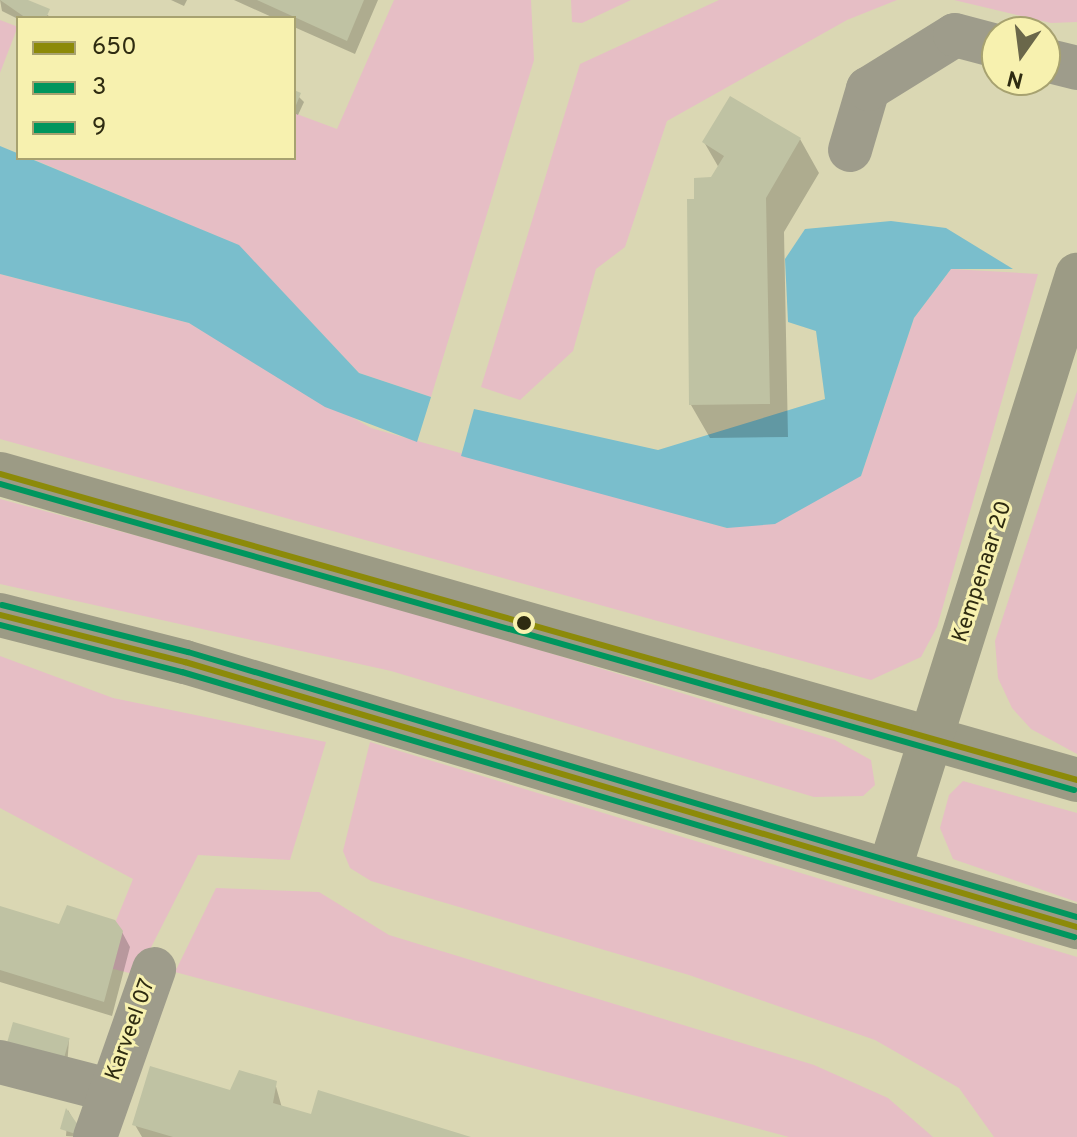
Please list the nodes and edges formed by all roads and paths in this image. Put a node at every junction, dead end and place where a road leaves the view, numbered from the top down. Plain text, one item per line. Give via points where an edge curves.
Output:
1 (981, 42) edge
2 (850, 150) dead end
3 (1077, 275) edge
4 (0, 474) edge
5 (0, 615) edge
6 (932, 735) junction
7 (1077, 780) edge
8 (890, 868) junction
9 (1077, 927) edge
10 (154, 969) dead end
11 (0, 1062) edge
12 (108, 1090) junction
13 (95, 1137) edge

1 - 2 street via 955,35 868,89
3 - 6 main road, Kempenaar 20
4 - 6 main road
5 - 8 main road
6 - 7 main road
6 - 8 main road, Kempenaar 20
8 - 9 main road
10 - 12 street, Karveel 07
11 - 12 street, Karveel 07
12 - 13 street, Karveel 07

